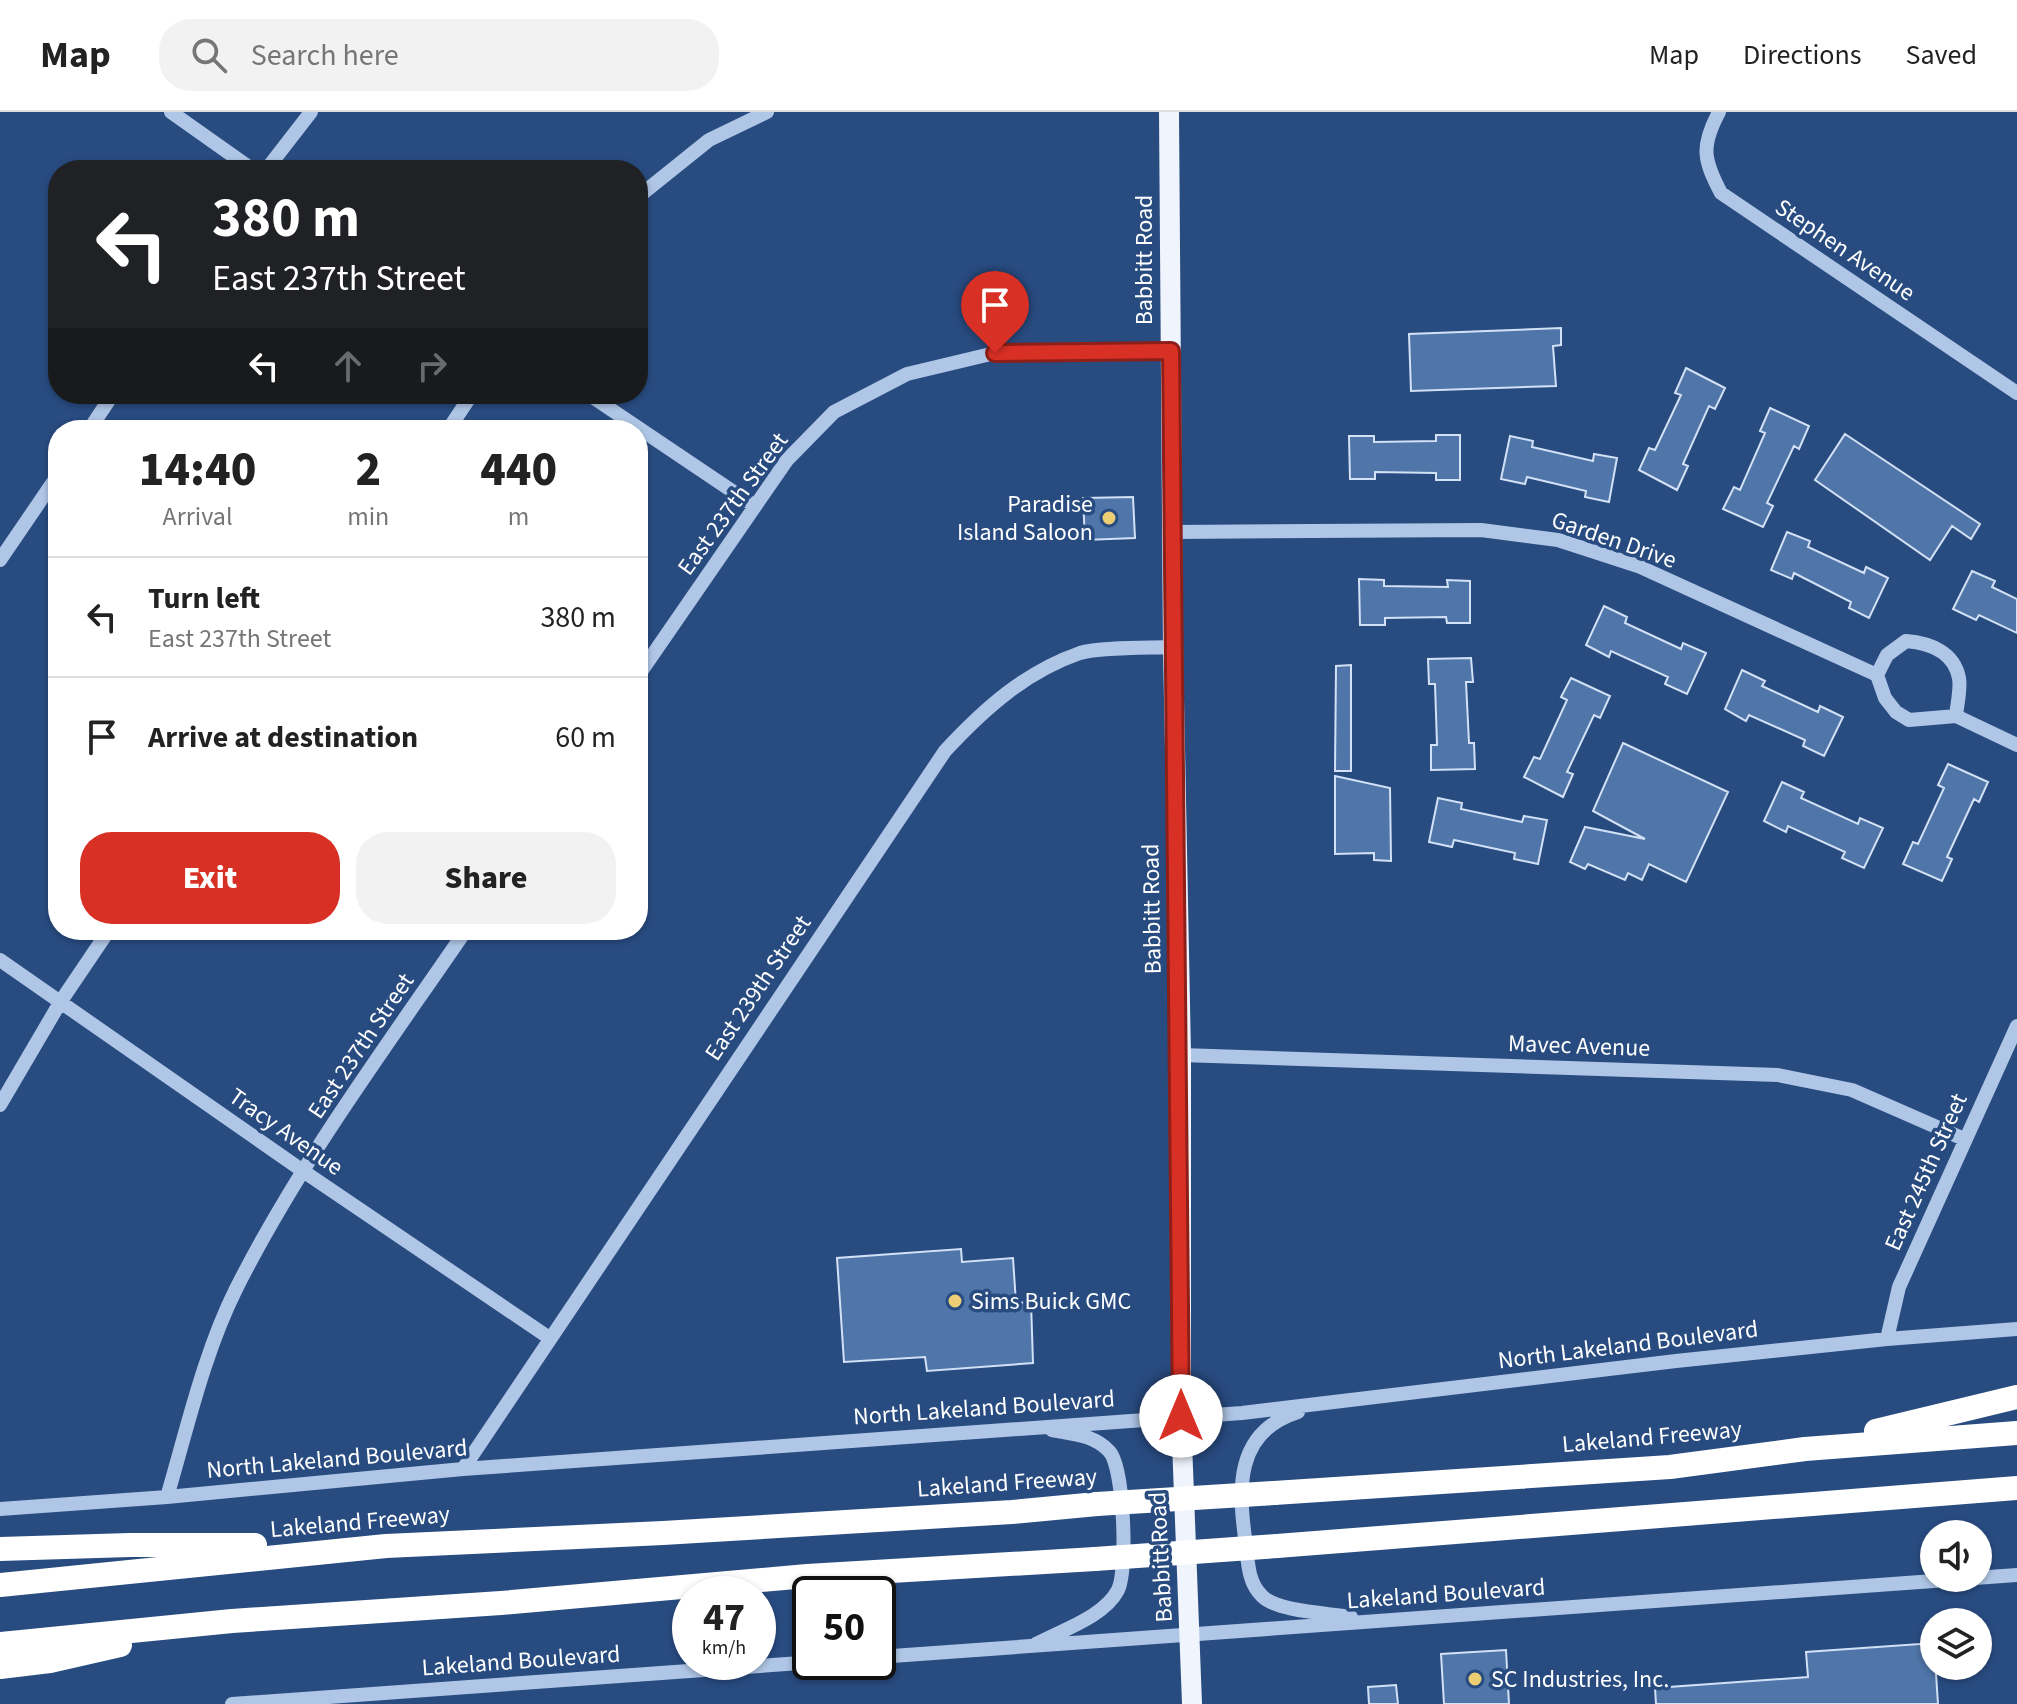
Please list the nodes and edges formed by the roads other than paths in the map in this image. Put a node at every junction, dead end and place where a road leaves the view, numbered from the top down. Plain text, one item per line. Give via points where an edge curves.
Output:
1 (171, 112) edge
2 (311, 112) edge
3 (767, 112) edge
4 (1169, 112) edge
5 (1719, 112) edge
6 (239, 160) edge
7 (274, 160) edge
8 (648, 189) edge
9 (1171, 351) junction
10 (2017, 393) edge
11 (603, 404) edge
12 (627, 420) edge
13 (648, 434) edge
14 (48, 490) edge
15 (753, 505) junction
16 (1174, 532) junction
17 (0, 560) edge
18 (1173, 647) junction
19 (648, 661) edge
20 (1877, 675) junction
21 (1956, 716) junction
22 (2017, 745) edge
23 (102, 940) edge
24 (459, 940) edge
25 (0, 960) edge
26 (61, 1001) junction
27 (2017, 1026) edge
28 (1181, 1055) junction
29 (0, 1105) edge
30 (1964, 1139) junction
31 (303, 1171) junction
32 (2017, 1329) edge
33 (548, 1337) junction
34 (1887, 1339) junction
35 (2017, 1397) edge
36 (1333, 1402) junction
37 (1181, 1416) junction
38 (1032, 1426) junction
39 (2017, 1433) edge
40 (1805, 1449) junction
41 (463, 1469) junction
42 (2017, 1488) edge
43 (167, 1497) junction
44 (2017, 1497) edge
45 (1883, 1499) junction
46 (0, 1509) edge
47 (386, 1546) junction
48 (0, 1549) edge
49 (2017, 1575) edge
50 (0, 1585) edge
51 (232, 1621) junction
52 (1378, 1621) junction
53 (1191, 1636) junction
54 (0, 1644) edge
55 (1033, 1646) junction
56 (896, 1656) edge
57 (792, 1664) edge
58 (0, 1667) edge
59 (232, 1704) edge
60 (1192, 1704) edge

1 - 6 street
2 - 7 street
3 - 8 street via 709,140
4 - 9 main road, Babbitt Road
5 - 10 street, Stephen Avenue via 1705,142 1709,171 1721,193
9 - 15 street, East 237th Street via 995,353 907,374 834,412
9 - 16 main road, Babbitt Road
11 - 12 street
13 - 15 street
14 - 17 street
15 - 19 street, East 237th Street
16 - 18 main road, Babbitt Road
16 - 20 street, Garden Drive via 1481,530 1558,540 1638,566
18 - 28 main road, Babbitt Road
18 - 33 street, East 239th Street via 1082,652 1023,680 981,712 945,751
20 - 21 street via 1885,698 1909,720
20 - 21 street via 1887,655 1906,641 1925,643 1949,656 1959,679
21 - 22 street
23 - 26 street
24 - 31 street, East 237th Street
25 - 26 street, Tracy Avenue
26 - 29 street
26 - 31 street, Tracy Avenue
27 - 30 street, East 245th Street
28 - 30 street, Mavec Avenue via 1778,1075 1852,1090
28 - 37 main road, Babbitt Road
30 - 34 street, East 245th Street via 1899,1287
31 - 33 street, Tracy Avenue
31 - 43 street, East 237th Street via 235,1291
32 - 34 street, North Lakeland Boulevard
33 - 41 street, East 239th Street
34 - 36 street, North Lakeland Boulevard
35 - 40 highway
36 - 37 street, North Lakeland Boulevard
36 - 52 street via 1279,1418 1259,1434 1251,1450 1241,1478 1250,1577 1261,1596 1274,1604
37 - 38 street, North Lakeland Boulevard
37 - 53 main road, Babbitt Road
38 - 41 street, North Lakeland Boulevard
38 - 55 street via 1093,1438 1112,1453 1124,1568 1118,1590 1100,1610
39 - 40 highway, Lakeland Freeway
40 - 47 highway, Lakeland Freeway, bridge via 1670,1467 1012,1512
41 - 43 street, North Lakeland Boulevard
42 - 45 highway
43 - 46 street, North Lakeland Boulevard
44 - 45 highway
45 - 51 highway, bridge
47 - 48 highway
47 - 50 highway, Lakeland Freeway
49 - 52 street, Lakeland Boulevard
51 - 54 highway
51 - 58 highway
52 - 53 street, Lakeland Boulevard
53 - 55 street, Lakeland Boulevard
53 - 60 main road, Babbitt Road
55 - 56 street, Lakeland Boulevard
57 - 59 street, Lakeland Boulevard

